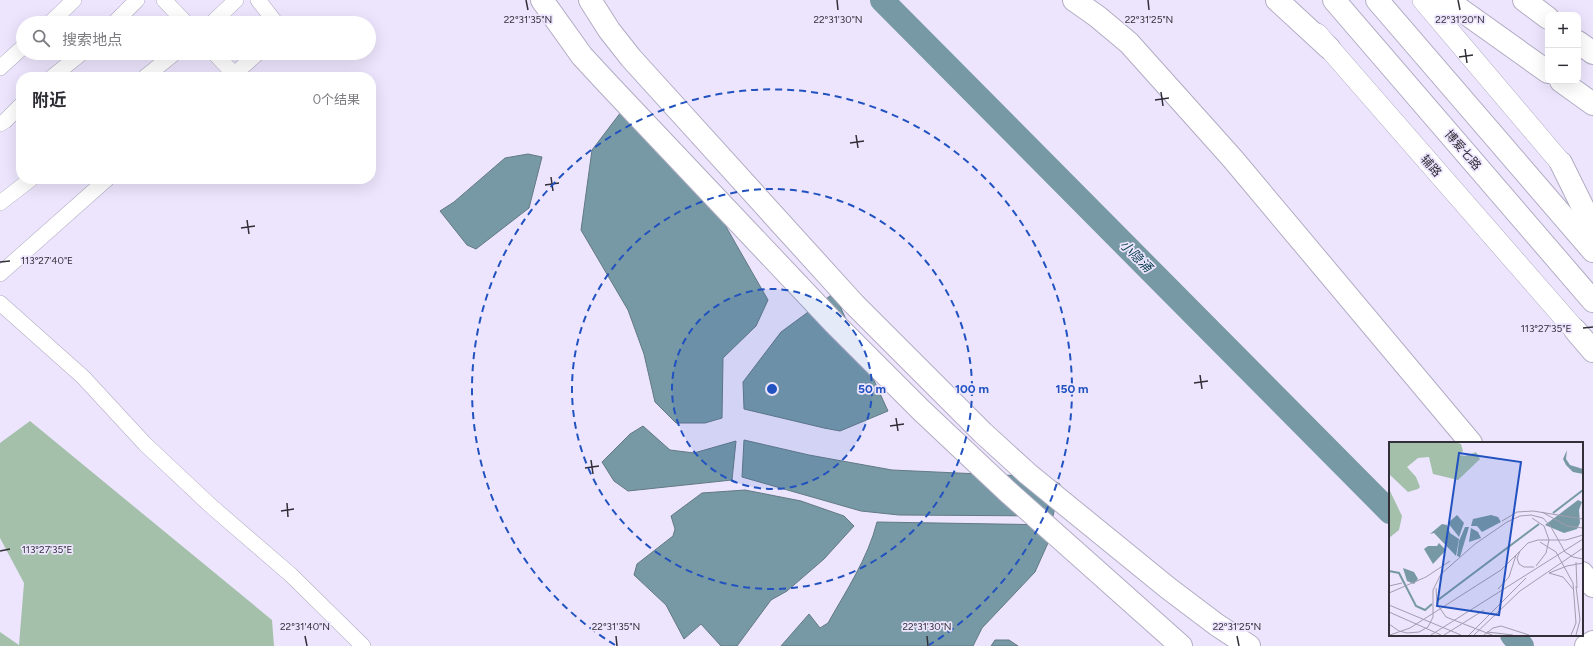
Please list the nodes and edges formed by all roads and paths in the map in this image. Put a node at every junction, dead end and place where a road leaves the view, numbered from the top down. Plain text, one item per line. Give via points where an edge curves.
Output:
1 (74, 0) edge
2 (137, 0) edge
3 (164, 0) edge
4 (236, 0) edge
5 (258, 0) edge
6 (542, 0) edge
7 (590, 0) edge
8 (1074, 0) edge
9 (1277, 0) edge
10 (1289, 0) edge
11 (1334, 0) edge
12 (1377, 0) edge
13 (1423, 0) edge
14 (1447, 0) edge
15 (1524, 0) edge
16 (57, 16) edge
17 (121, 16) edge
18 (179, 16) edge
19 (219, 16) edge
20 (271, 16) edge
21 (1545, 16) edge
22 (1581, 44) edge
23 (1329, 48) junction
24 (1593, 53) edge
25 (16, 54) edge
26 (73, 60) edge
27 (166, 60) edge
28 (220, 60) edge
29 (251, 60) edge
30 (0, 68) edge
31 (1545, 70) edge
32 (58, 72) edge
33 (151, 72) edge
34 (231, 72) edge
35 (238, 72) edge
36 (1564, 84) edge
37 (1593, 104) edge
38 (16, 110) edge
39 (0, 124) edge
40 (1560, 163) junction
41 (25, 184) edge
42 (101, 184) edge
43 (1593, 200) edge
44 (0, 204) edge
45 (1593, 228) edge
46 (1593, 251) edge
47 (0, 274) edge
48 (1593, 300) edge
49 (0, 303) edge
50 (1584, 334) edge
51 (1593, 351) edge
52 (1470, 442) edge
53 (1583, 574) edge
54 (1593, 586) edge
55 (1593, 642) edge
56 (363, 646) edge
57 (1181, 646) edge
58 (1249, 646) edge
59 (1586, 646) edge

1 - 16 street
2 - 17 street
3 - 18 street
4 - 19 street
5 - 20 street
6 - 57 highway via 582,56 834,323 964,452
7 - 58 highway via 609,30 637,64 854,304 952,403 1028,474 1123,552 1217,625
8 - 52 highway via 1129,44 1211,135
9 - 23 highway
10 - 23 street, 辅路
11 - 48 highway, 博爱七路
12 - 46 highway
13 - 40 street
14 - 31 highway
15 - 21 highway
22 - 24 highway
23 - 50 street, 辅路
25 - 30 street
26 - 32 street
27 - 33 street
28 - 34 street
29 - 35 street
36 - 37 highway
38 - 39 street
40 - 43 highway
40 - 45 highway
41 - 44 street
42 - 47 street
49 - 56 street via 83,378 145,444 211,506 291,575
50 - 51 highway
53 - 54 highway
55 - 59 highway

